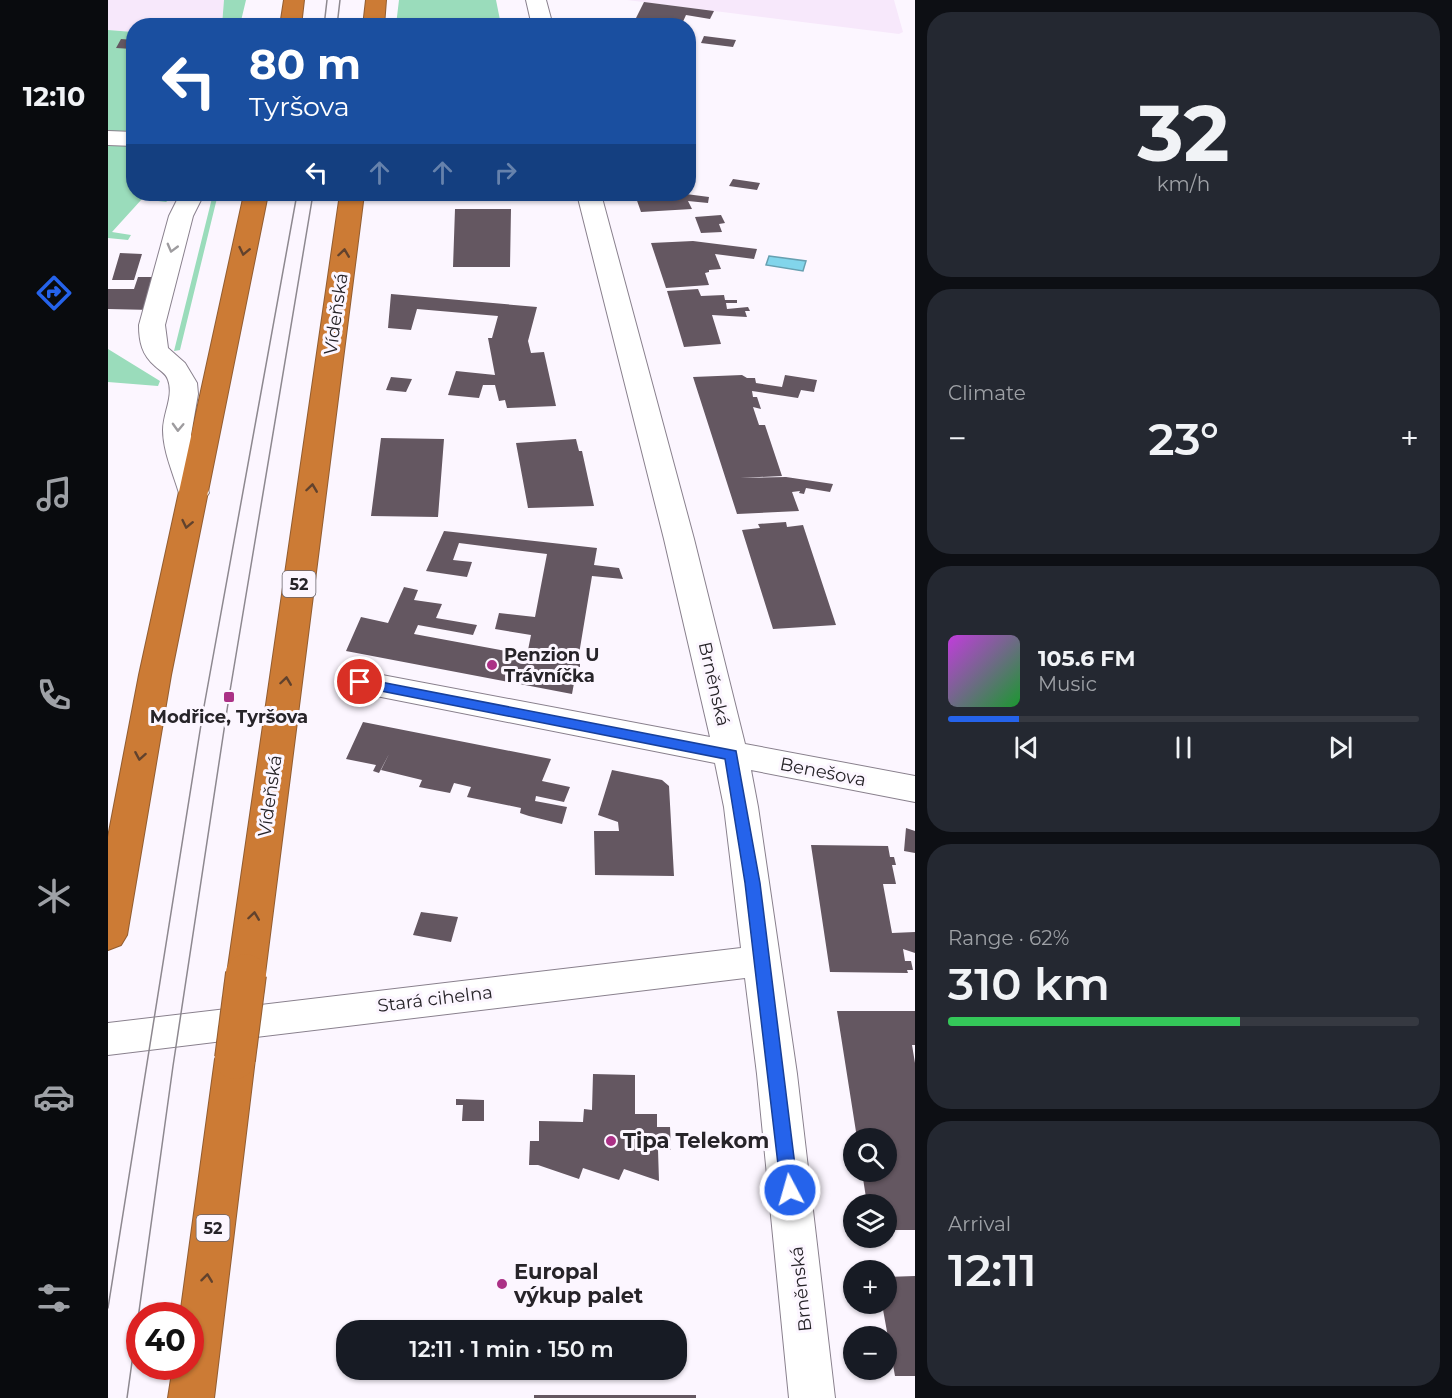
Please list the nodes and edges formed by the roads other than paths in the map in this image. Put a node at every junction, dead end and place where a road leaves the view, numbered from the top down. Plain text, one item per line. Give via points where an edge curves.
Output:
1 (294, 0) edge
2 (376, 0) edge
3 (536, 0) edge
4 (291, 18) edge
5 (374, 18) edge
6 (541, 18) edge
7 (108, 138) edge
8 (126, 139) edge
9 (188, 201) edge
10 (255, 201) edge
11 (351, 201) edge
12 (591, 201) edge
13 (194, 493) junction
14 (360, 682) dead end
15 (731, 755) junction
16 (915, 789) edge
17 (110, 918) edge
18 (761, 962) junction
19 (108, 1039) edge
20 (191, 1398) edge
21 (812, 1398) edge

1 - 4 highway
2 - 5 highway
3 - 6 street
7 - 8 street
9 -> 13 street via 181,216 151,339 156,355 181,375 184,386 176,431
10 -> 13 highway
20 -> 11 highway, Vídeňská / 52, bridge
12 - 15 street, Brněnská via 671,505
13 -> 17 highway via 154,675
14 - 15 street, Benešova
15 - 16 street, Benešova
15 - 18 street, Brněnská via 750,863
18 - 19 street, Stará cihelna
18 - 21 street, Brněnská

